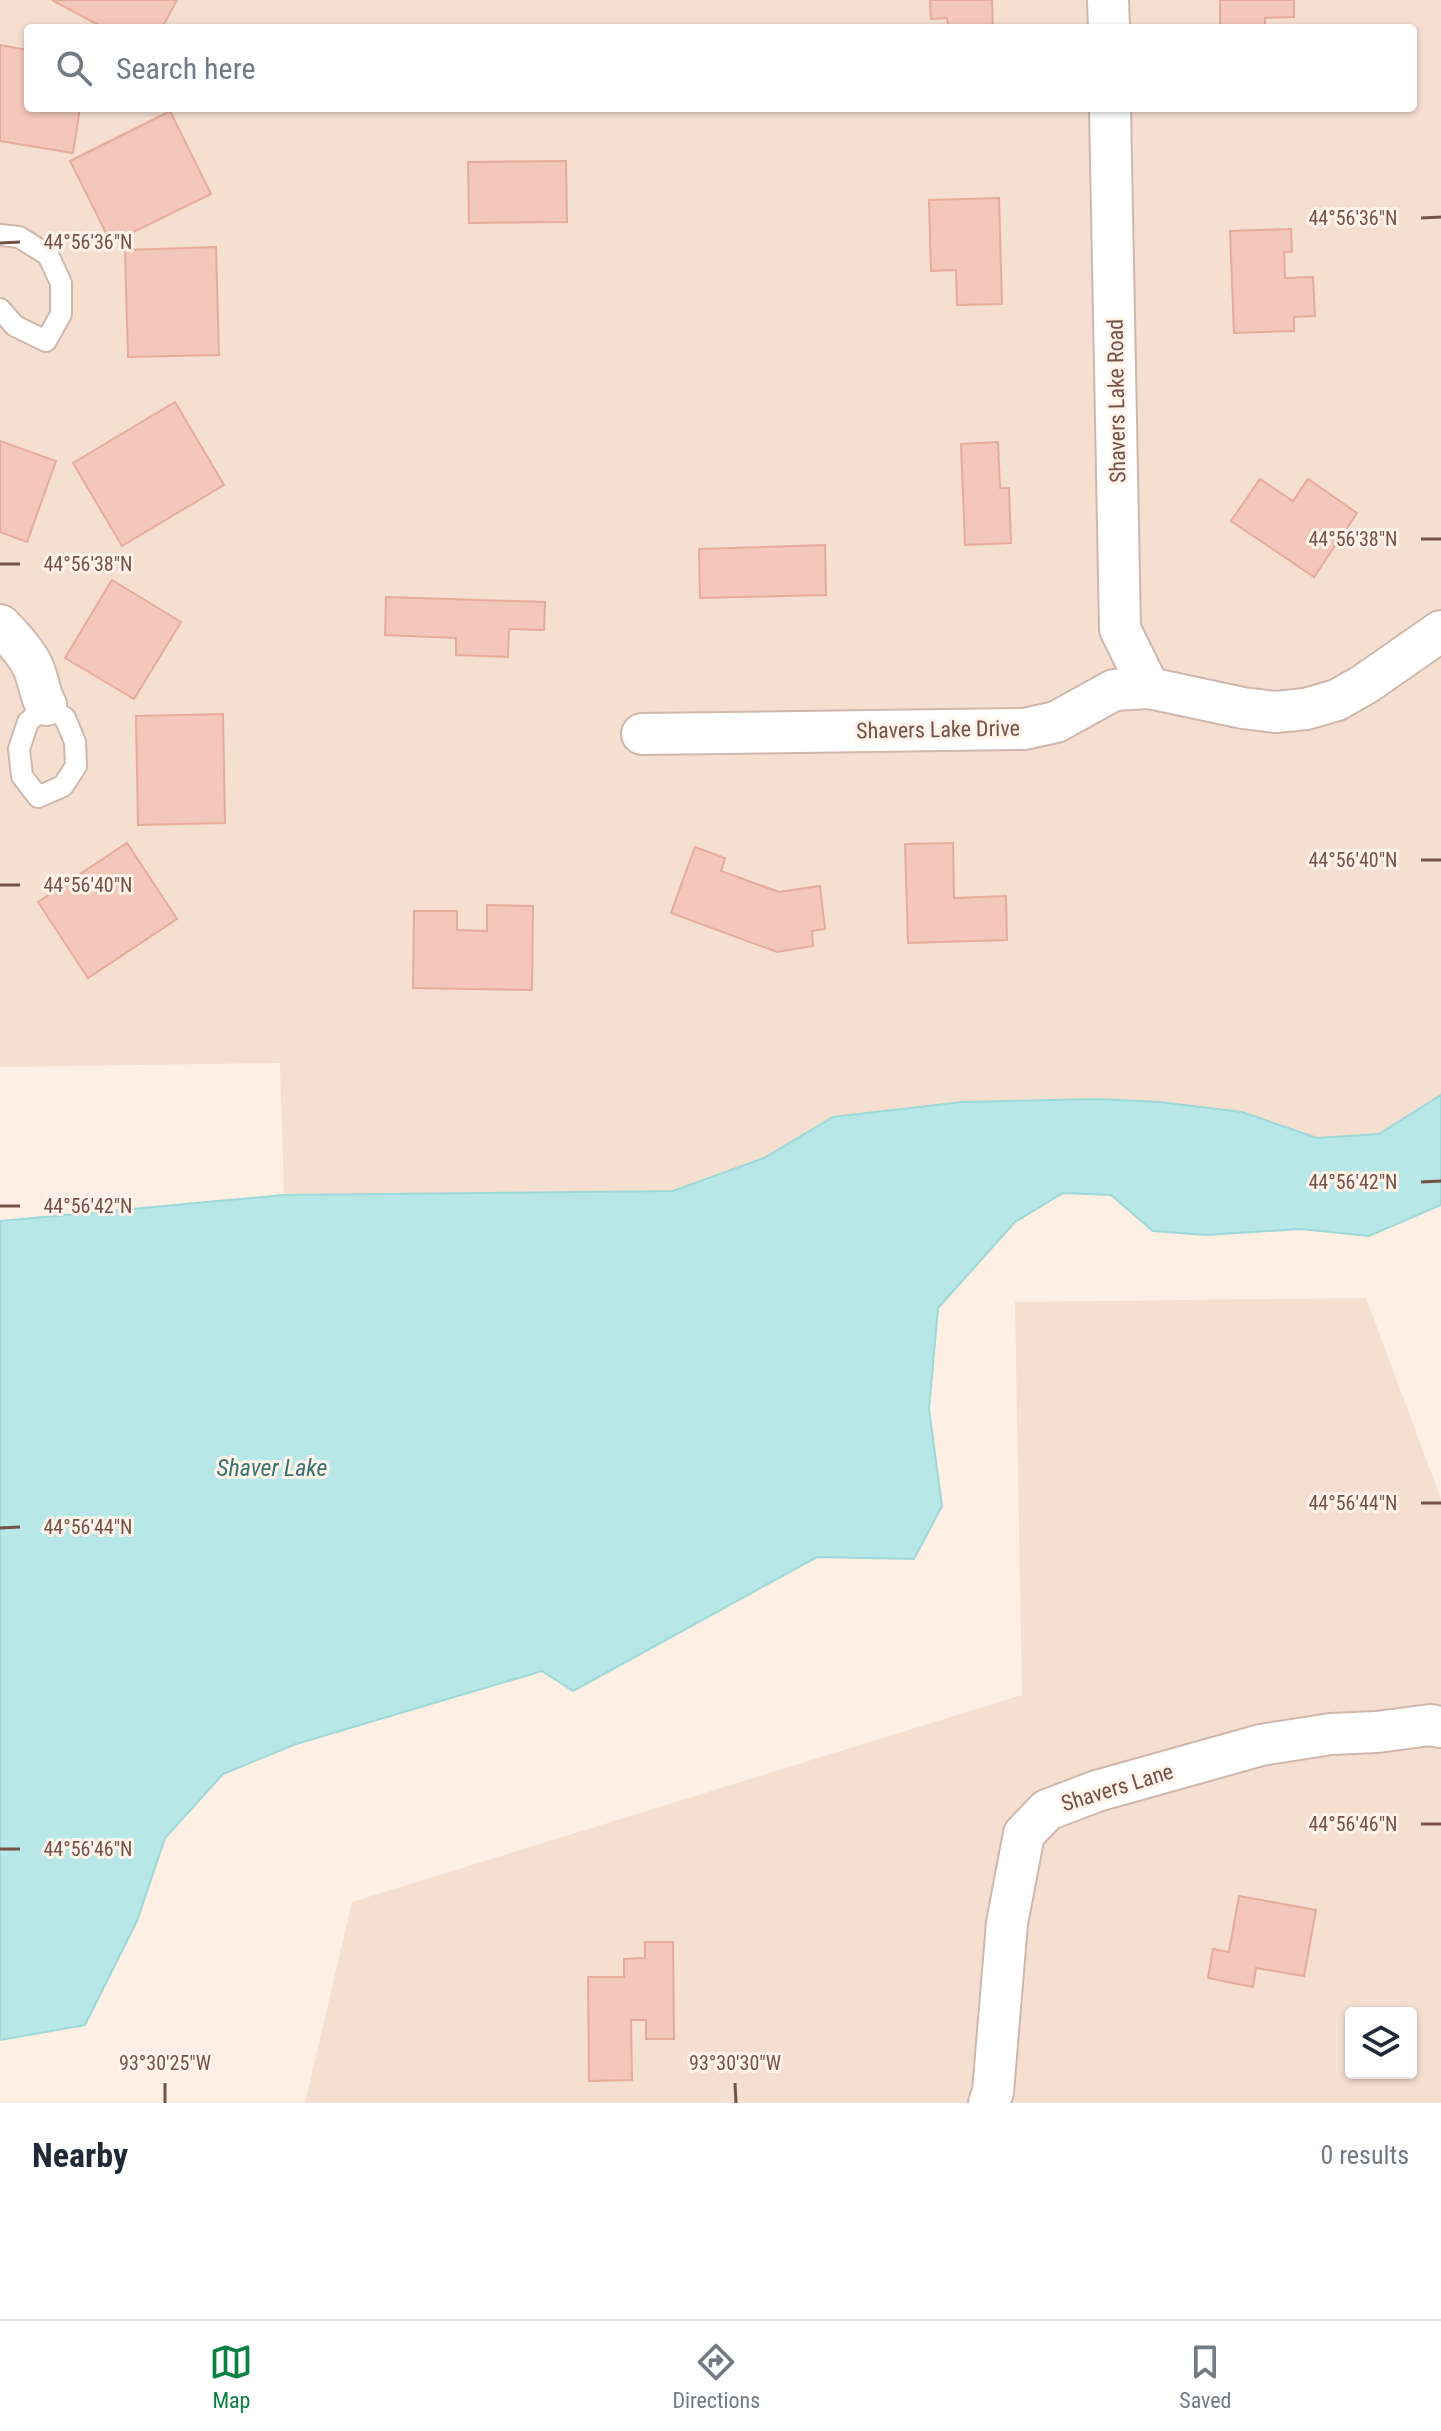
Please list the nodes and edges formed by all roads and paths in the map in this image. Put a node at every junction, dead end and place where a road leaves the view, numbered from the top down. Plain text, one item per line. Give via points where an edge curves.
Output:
1 (1108, 0) edge
2 (1109, 24) edge
3 (1110, 112) edge
4 (0, 235) edge
5 (0, 309) edge
6 (0, 625) edge
7 (1441, 631) edge
8 (1149, 688) junction
9 (46, 705) dead end
10 (642, 734) dead end
11 (1441, 1727) edge
12 (989, 2103) edge

1 - 2 street
3 - 8 street, Shavers Lake Road via 1120,629
4 - 5 lane via 19,237 48,255 61,283 61,314 46,341 15,326
6 - 9 street via 33,667
7 - 8 street, Shavers Lake Drive via 1365,684 1306,709 1243,708
8 - 10 street, Shavers Lake Drive via 1114,690 1056,722 1024,729
11 - 12 street, Shavers Lane via 1261,1745 1047,1810 1024,1834 1007,1923

